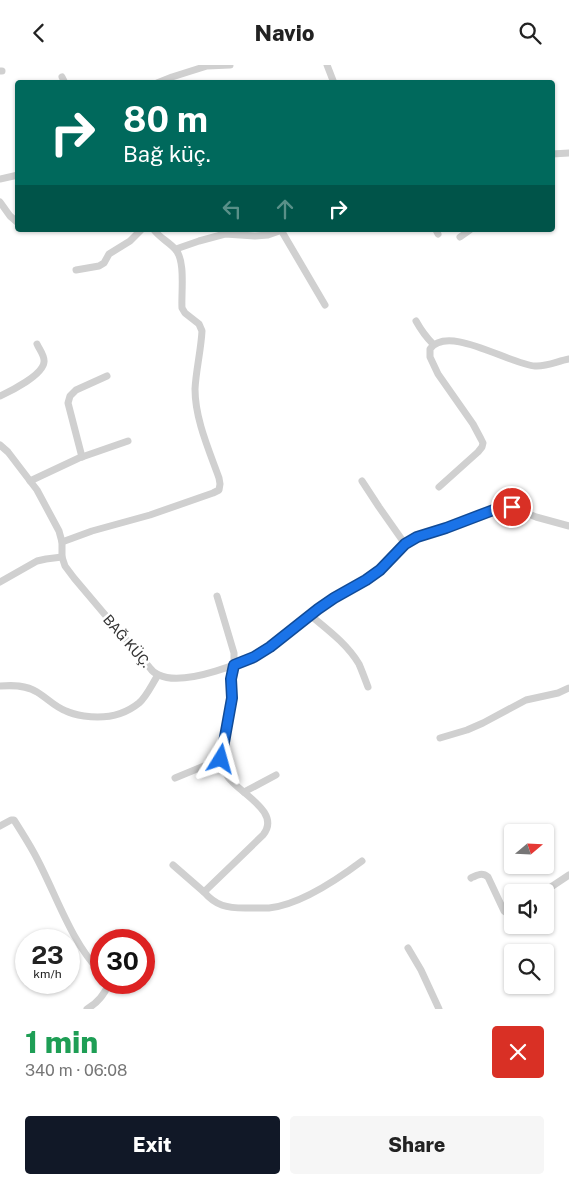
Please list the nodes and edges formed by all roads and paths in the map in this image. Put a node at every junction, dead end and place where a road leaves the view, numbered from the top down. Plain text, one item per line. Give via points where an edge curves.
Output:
1 (230, 65) edge
2 (326, 65) edge
3 (164, 80) edge
4 (333, 80) edge
5 (569, 153) edge
6 (555, 154) edge
7 (15, 176) edge
8 (0, 179) edge
9 (0, 202) edge
10 (15, 220) edge
11 (139, 232) edge
12 (156, 232) edge
13 (276, 232) edge
14 (283, 232) edge
15 (467, 232) edge
16 (460, 237) dead end
17 (176, 249) junction
18 (76, 270) dead end
19 (325, 305) dead end
20 (416, 321) dead end
21 (36, 344) dead end
22 (434, 344) junction
23 (569, 359) edge
24 (107, 375) dead end
25 (0, 396) edge
26 (128, 441) dead end
27 (0, 445) edge
28 (82, 457) junction
29 (30, 481) junction
30 (362, 481) dead end
31 (439, 487) dead end
32 (569, 526) edge
33 (62, 541) junction
34 (405, 544) junction
35 (62, 557) junction
36 (0, 582) edge
37 (217, 597) dead end
38 (310, 615) junction
39 (234, 665) junction
40 (158, 675) junction
41 (0, 686) edge
42 (368, 687) dead end
43 (569, 688) edge
44 (440, 739) dead end
45 (221, 759) junction
46 (276, 775) dead end
47 (174, 778) dead end
48 (244, 792) junction
49 (0, 826) edge
50 (362, 861) dead end
51 (172, 865) dead end
52 (569, 875) edge
53 (471, 878) dead end
54 (554, 885) edge
55 (204, 892) junction
56 (504, 911) edge
57 (408, 947) dead end
58 (90, 959) edge
59 (103, 994) edge
60 (87, 1009) edge
61 (439, 1009) edge

1 - 3 street via 207,66
2 - 4 street
5 - 6 street
7 - 8 street
9 - 10 street
11 - 18 street via 109,254 104,263
12 - 17 street
13 - 17 street via 255,236 225,233
14 - 19 street
15 - 16 street
17 - 33 street via 182,268 182,308 202,331 195,388 197,408 219,479 219,490
20 - 22 street
21 - 25 street via 45,360 44,366 29,380
22 - 23 street via 455,340 534,366
22 - 31 street via 430,349 433,364 482,443 478,452
24 - 28 street via 70,396 68,403
26 - 28 street
27 - 29 street, BAĞ KÜÇ.
28 - 29 street
29 - 33 street, BAĞ KÜÇ.
30 - 34 street
32 - 34 street, BAĞ KÜÇ. via 504,507
33 - 35 street, BAĞ KÜÇ.
34 - 38 street, BAĞ KÜÇ. via 380,570
35 - 36 street via 37,561
35 - 40 street, BAĞ KÜÇ. via 74,578
37 - 39 street via 234,653
38 - 39 street, BAĞ KÜÇ. via 270,647
38 - 42 street via 340,640 353,656
39 - 40 street, BAĞ KÜÇ. via 179,678
39 - 45 street via 232,698
40 - 41 street via 139,703 122,713 98,718 64,711 29,688
43 - 44 street via 526,700 475,727
45 - 47 street
45 - 48 street via 228,777
46 - 48 street
48 - 55 street via 263,811 269,826
49 - 58 street via 14,820 35,853 73,934
50 - 55 street via 331,883 269,908 225,907
51 - 55 street
52 - 54 street
53 - 56 street via 485,874
57 - 61 street
59 - 60 street

